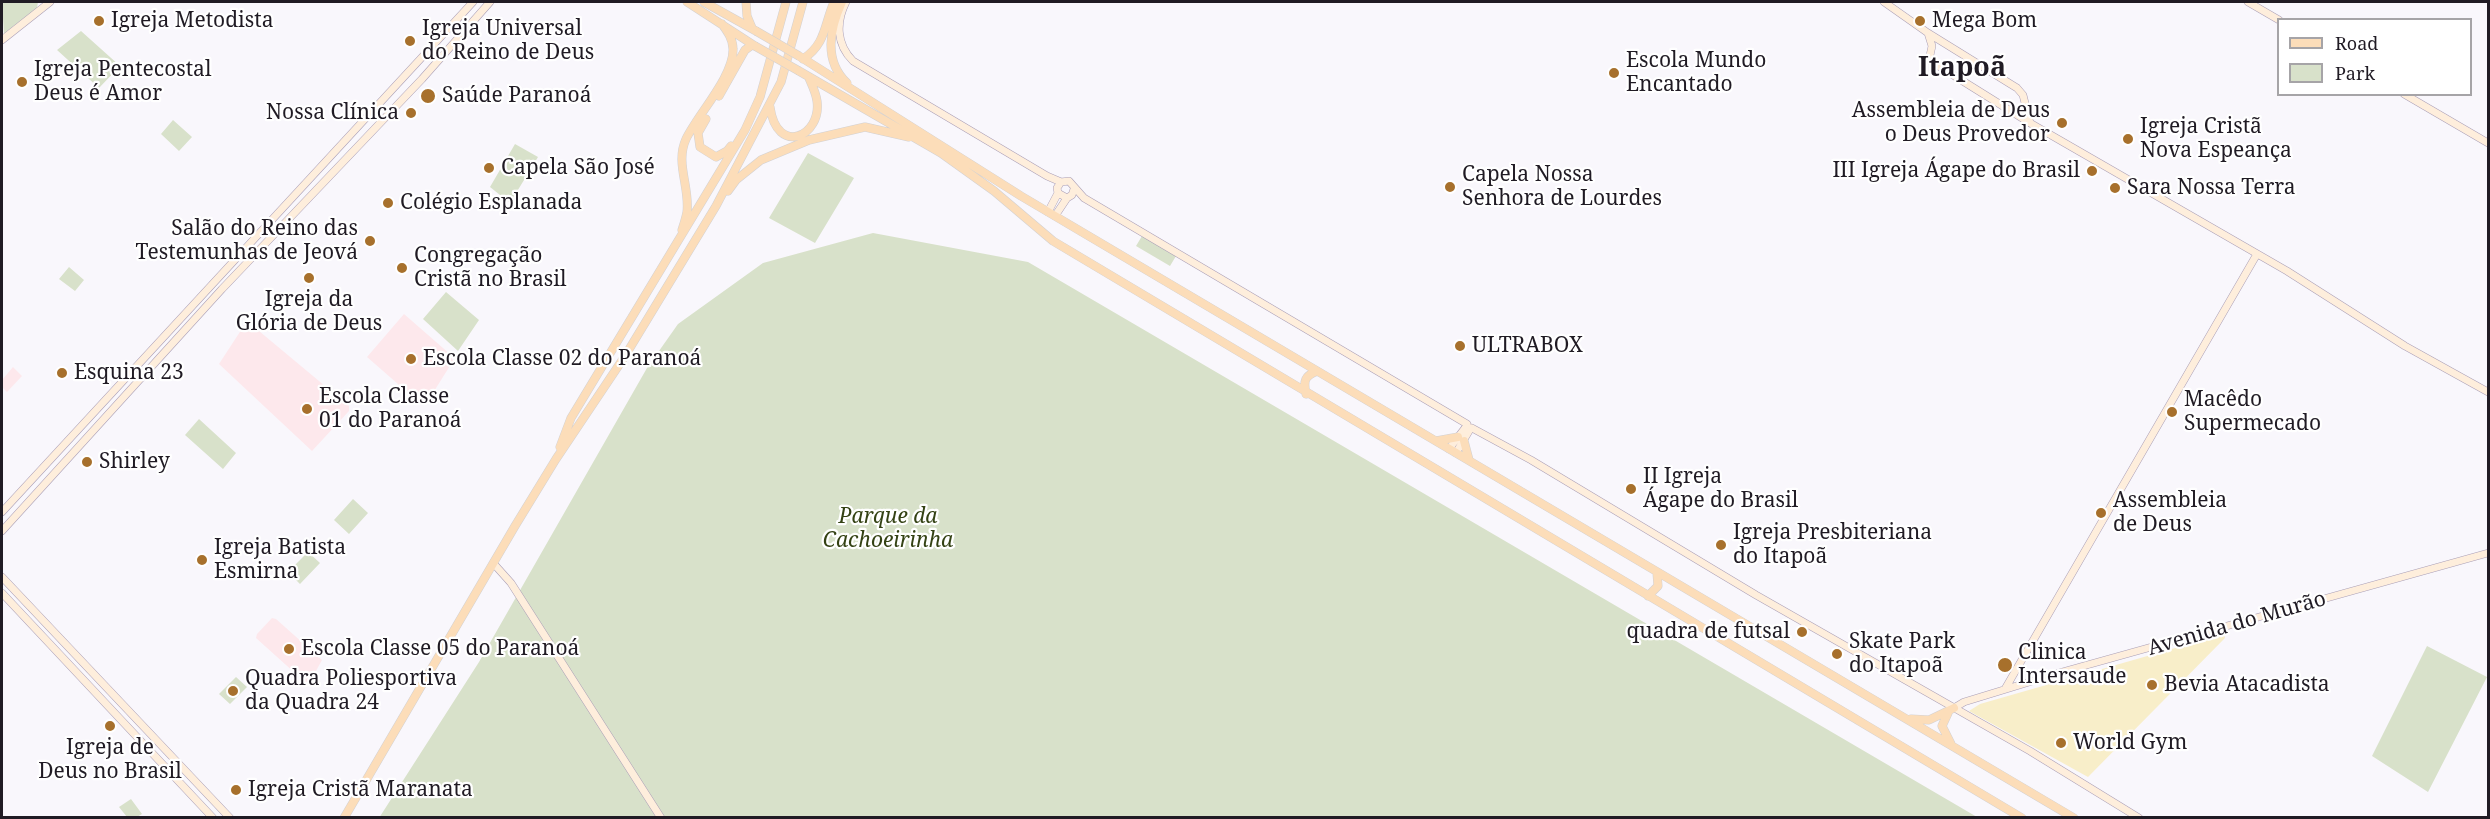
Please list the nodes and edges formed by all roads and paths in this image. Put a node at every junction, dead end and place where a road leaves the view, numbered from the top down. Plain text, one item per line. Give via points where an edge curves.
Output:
1 (50, 2) edge
2 (473, 2) edge
3 (490, 2) edge
4 (687, 2) edge
5 (704, 2) edge
6 (746, 2) edge
7 (786, 2) edge
8 (802, 2) edge
9 (834, 2) edge
10 (842, 2) edge
11 (846, 2) edge
12 (1884, 2) edge
13 (2248, 2) edge
14 (2277, 19) edge
15 (722, 24) junction
16 (754, 30) junction
17 (1928, 33) junction
18 (2, 40) edge
19 (1940, 40) junction
20 (754, 46) junction
21 (1932, 46) junction
22 (801, 58) junction
23 (809, 78) junction
24 (861, 96) junction
25 (2407, 96) edge
26 (2025, 103) junction
27 (770, 106) junction
28 (2010, 111) junction
29 (362, 122) junction
30 (2030, 123) junction
31 (745, 130) junction
32 (372, 132) junction
33 (346, 139) junction
34 (918, 139) junction
35 (2488, 143) edge
36 (357, 148) junction
37 (1059, 188) junction
38 (1071, 194) junction
39 (716, 206) junction
40 (1051, 214) junction
41 (678, 243) junction
42 (2257, 254) junction
43 (185, 313) junction
44 (192, 322) junction
45 (173, 327) junction
46 (181, 334) junction
47 (1317, 371) junction
48 (2488, 392) edge
49 (1306, 394) junction
50 (109, 396) junction
51 (116, 404) junction
52 (80, 428) junction
53 (1468, 428) junction
54 (85, 439) junction
55 (1461, 439) junction
56 (1436, 441) junction
57 (1453, 451) junction
58 (556, 459) junction
59 (1470, 461) junction
60 (2, 512) edge
61 (2, 531) edge
62 (2488, 554) edge
63 (494, 564) junction
64 (1657, 573) junction
65 (2, 577) edge
66 (2, 593) edge
67 (1648, 596) junction
68 (37, 615) junction
69 (28, 621) junction
70 (47, 626) junction
71 (40, 634) junction
72 (2005, 689) junction
73 (1951, 710) junction
74 (1906, 718) junction
75 (154, 739) junction
76 (1952, 746) junction
77 (146, 747) junction
78 (165, 751) junction
79 (157, 759) junction
80 (213, 818) edge
81 (230, 818) edge
82 (344, 818) edge
83 (662, 818) edge
84 (2022, 818) edge
85 (2074, 818) edge
86 (2139, 818) edge

1 - 18 street
2 - 29 street
3 - 32 street
4 - 15 main road
5 - 16 main road
6 - 16 main road
7 - 31 main road via 760,97
8 - 27 main road via 781,82
9 - 22 main road via 820,45
10 - 24 main road via 831,35 832,61 840,76
11 - 37 street via 840,16 839,39 843,52 853,61 1047,176
12 - 17 street
13 - 14 street
15 - 20 main road
15 - 41 main road via 733,48 731,60 686,139 682,159 687,213
16 - 22 main road, bridge
17 - 19 street
17 - 21 street
19 - 21 street
19 - 26 street via 2017,88
20 - 23 main road, bridge
20 - 31 main road via 745,50 698,133 698,141 706,153 716,157 727,151
21 - 28 street via 1929,60
22 - 24 main road
23 - 27 main road via 817,110 811,126 801,135 789,137 778,132
23 - 34 main road
24 - 40 main road
25 - 35 street
26 - 28 street
26 - 30 street
27 - 39 main road
28 - 30 street
29 - 32 street via 362,132
29 - 33 street
30 - 42 street
31 - 41 main road
32 - 36 street
33 - 36 street via 356,138
33 - 43 street
34 - 39 main road via 865,127 809,140 761,160 736,180
34 - 49 main road via 973,175 1053,241
36 - 44 street
37 - 38 street
37 - 38 street via 1068,182
37 - 40 street
38 - 40 street
38 - 53 street via 1084,198 1447,410
39 - 58 main road via 625,356
40 - 47 main road
41 - 58 main road via 572,418
42 - 48 street
42 - 72 street
43 - 44 street via 188,322
43 - 45 street
44 - 46 street
45 - 46 street via 179,328
45 - 50 street
46 - 51 street
47 - 49 main road via 1304,380
47 - 56 main road
49 - 67 main road
50 - 51 street via 112,404
50 - 52 street
51 - 54 street
52 - 54 street via 86,432
52 - 60 street
53 - 55 street
53 - 73 street via 1492,437
54 - 61 street
55 - 56 main road
55 - 57 street
55 - 59 main road
56 - 57 main road
57 - 59 main road
58 - 63 main road
59 - 64 main road
62 - 72 street, Avenida do Murão
63 - 82 main road
63 - 83 street via 511,583
64 - 67 main road via 1658,586
64 - 74 main road
65 - 68 street
66 - 69 street
67 - 84 main road
68 - 69 street via 37,622
68 - 70 street
69 - 71 street
70 - 71 street via 39,628
70 - 75 street
71 - 77 street
72 - 73 street, Avenida do Murão
73 - 74 main road via 1929,720
73 - 76 main road via 1942,726
73 - 86 street via 2020,745
74 - 76 main road
75 - 77 street via 155,746
75 - 78 street
76 - 85 main road
77 - 79 street
78 - 79 street via 159,752
78 - 81 street
79 - 80 street

